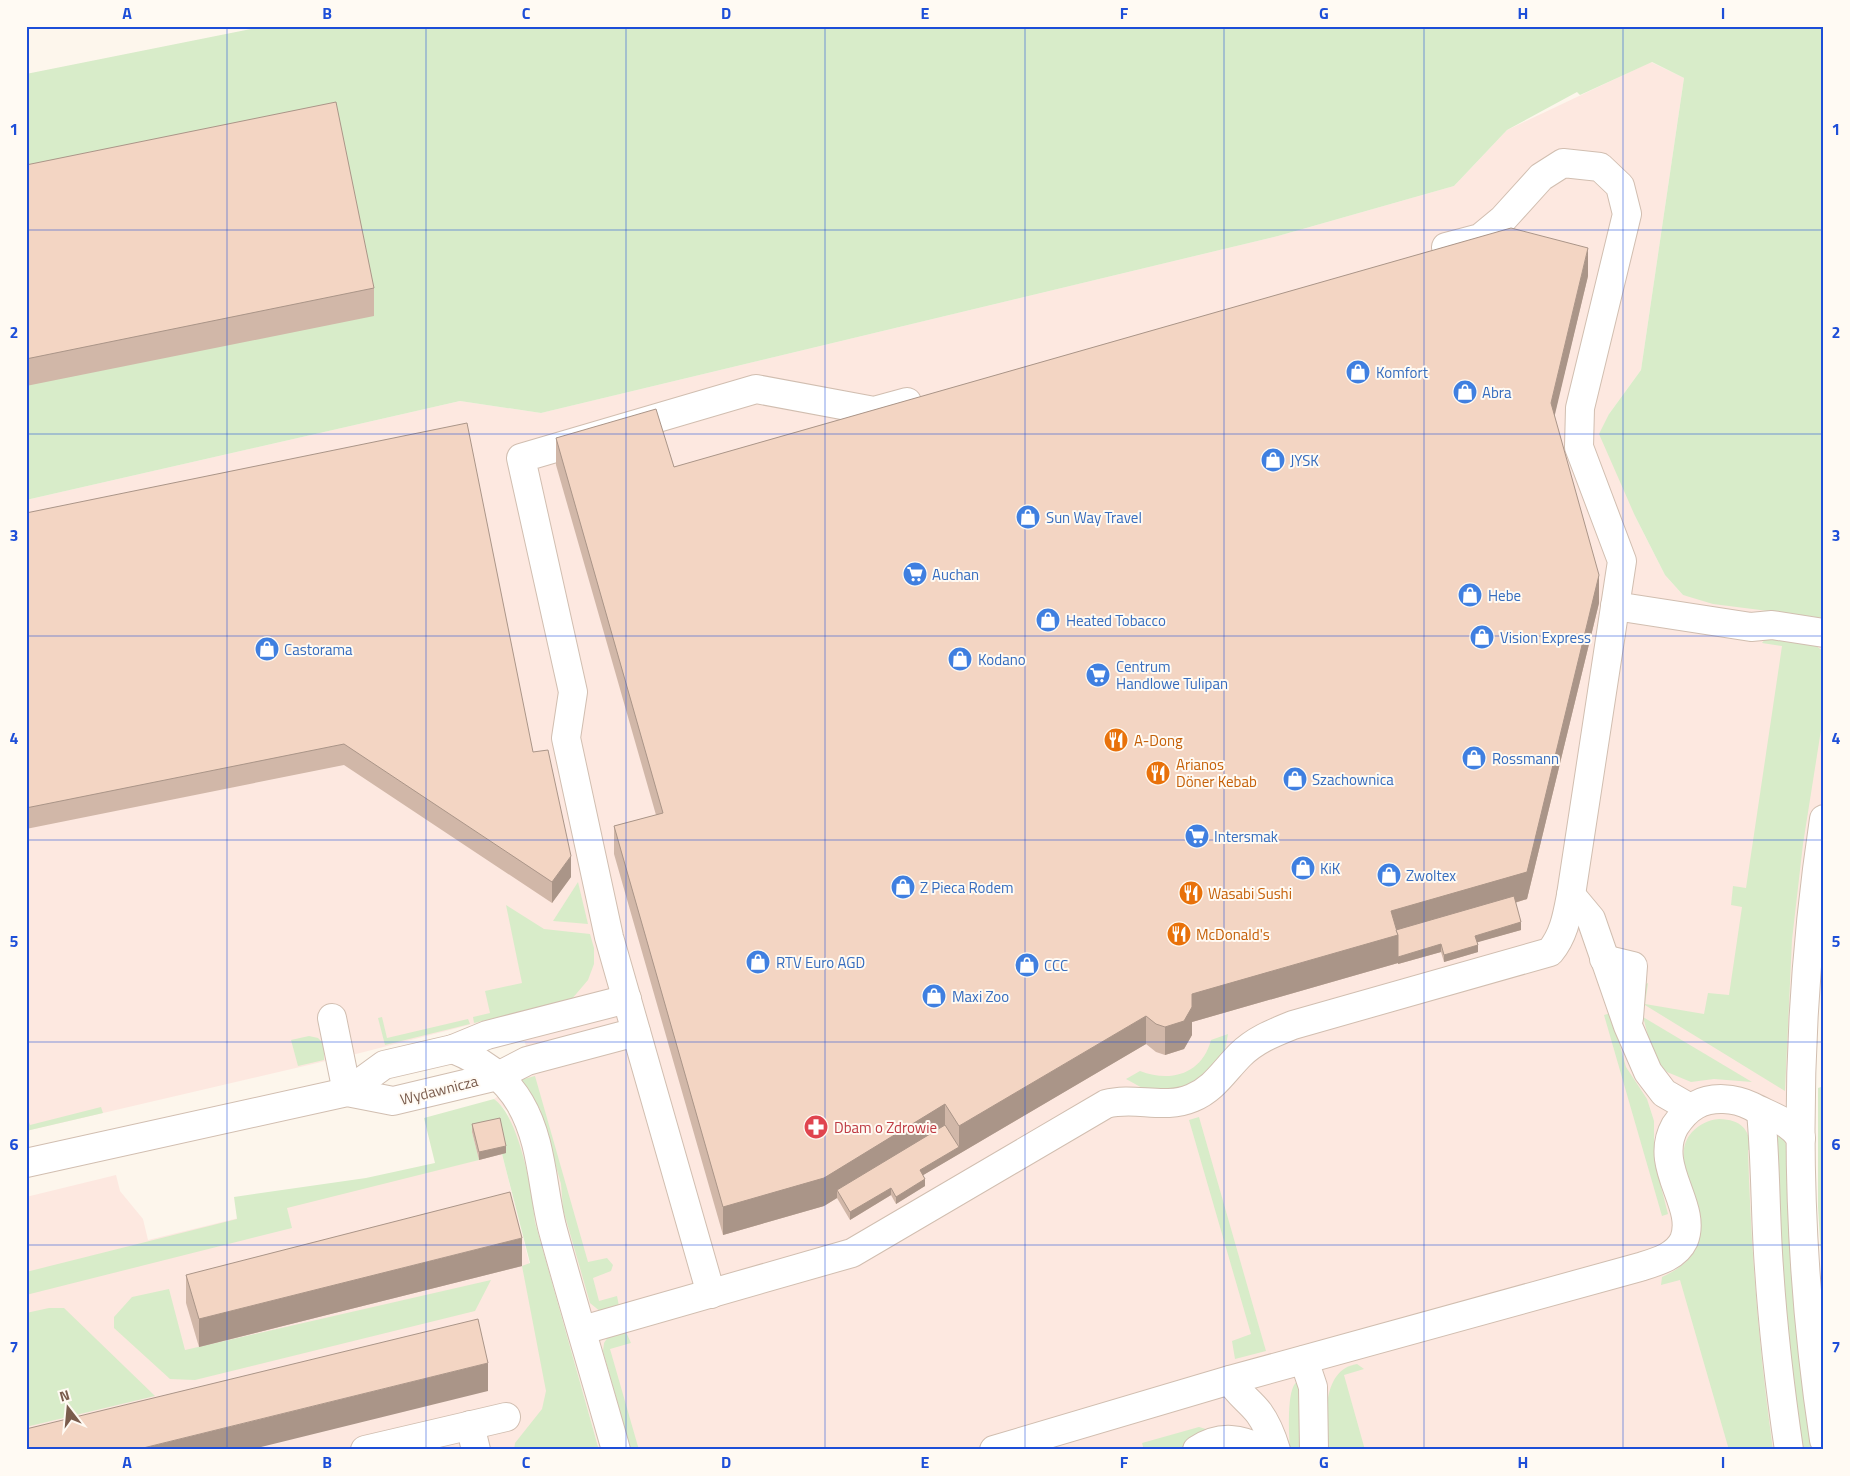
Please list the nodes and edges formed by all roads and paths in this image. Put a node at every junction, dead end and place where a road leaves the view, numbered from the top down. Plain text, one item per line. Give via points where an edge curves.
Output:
1 (1423, 254) edge
2 (930, 395) edge
3 (1615, 606) junction
4 (1824, 633) edge
5 (1824, 819) edge
6 (1571, 895) junction
7 (1604, 960) junction
8 (626, 999) junction
9 (332, 1018) dead end
10 (1628, 1026) junction
11 (636, 1032) junction
12 (453, 1049) junction
13 (498, 1076) junction
14 (347, 1092) junction
15 (1690, 1108) junction
16 (1761, 1112) junction
17 (1801, 1138) junction
18 (26, 1163) edge
19 (712, 1294) junction
20 (583, 1330) junction
21 (1304, 1360) junction
22 (1230, 1380) junction
23 (506, 1417) dead end
24 (473, 1438) edge
25 (1824, 1440) edge
26 (365, 1450) edge
27 (616, 1450) edge
28 (994, 1450) edge
29 (1197, 1450) edge
30 (1265, 1450) edge
31 (1276, 1450) edge
32 (1314, 1450) edge
33 (1789, 1450) edge

1 - 3 street via 1480,238 1503,219 1541,177 1563,163 1600,166 1620,186 1627,214 1580,408 1579,447 1622,561
2 - 8 street via 874,412 756,389 521,458 573,692 566,738 609,937
3 - 4 street via 1751,627 1772,625
3 - 6 street
5 - 17 street via 1804,1004
6 - 7 street via 1591,919
6 - 19 street via 1561,936 1550,952 1293,1025 1255,1042 1238,1056 1216,1083 1194,1098 1174,1103 1128,1100 1106,1104 852,1253
7 - 10 street
7 - 10 street via 1633,966
8 - 11 street
8 - 12 street via 487,1035
9 - 14 street
10 - 15 street via 1655,1083 1664,1093
11 - 13 street, Wydawnicza via 527,1061
11 - 19 street
12 - 13 street via 470,1056
12 - 14 street via 384,1066
13 - 14 street, Wydawnicza via 393,1101
13 - 20 street via 516,1098 529,1123 553,1228
14 - 18 street
15 - 16 street via 1719,1099 1738,1101
15 - 21 street via 1671,1133 1667,1151 1685,1226 1684,1240 1668,1257
16 - 17 street via 1793,1127
16 - 33 street via 1769,1268
17 - 25 street via 1805,1262
19 - 20 street
20 - 27 street
21 - 22 street
21 - 32 street via 1313,1388
22 - 28 street
22 - 31 street via 1266,1424
23 - 24 street
24 - 26 street
29 - 30 street via 1220,1439 1235,1439

